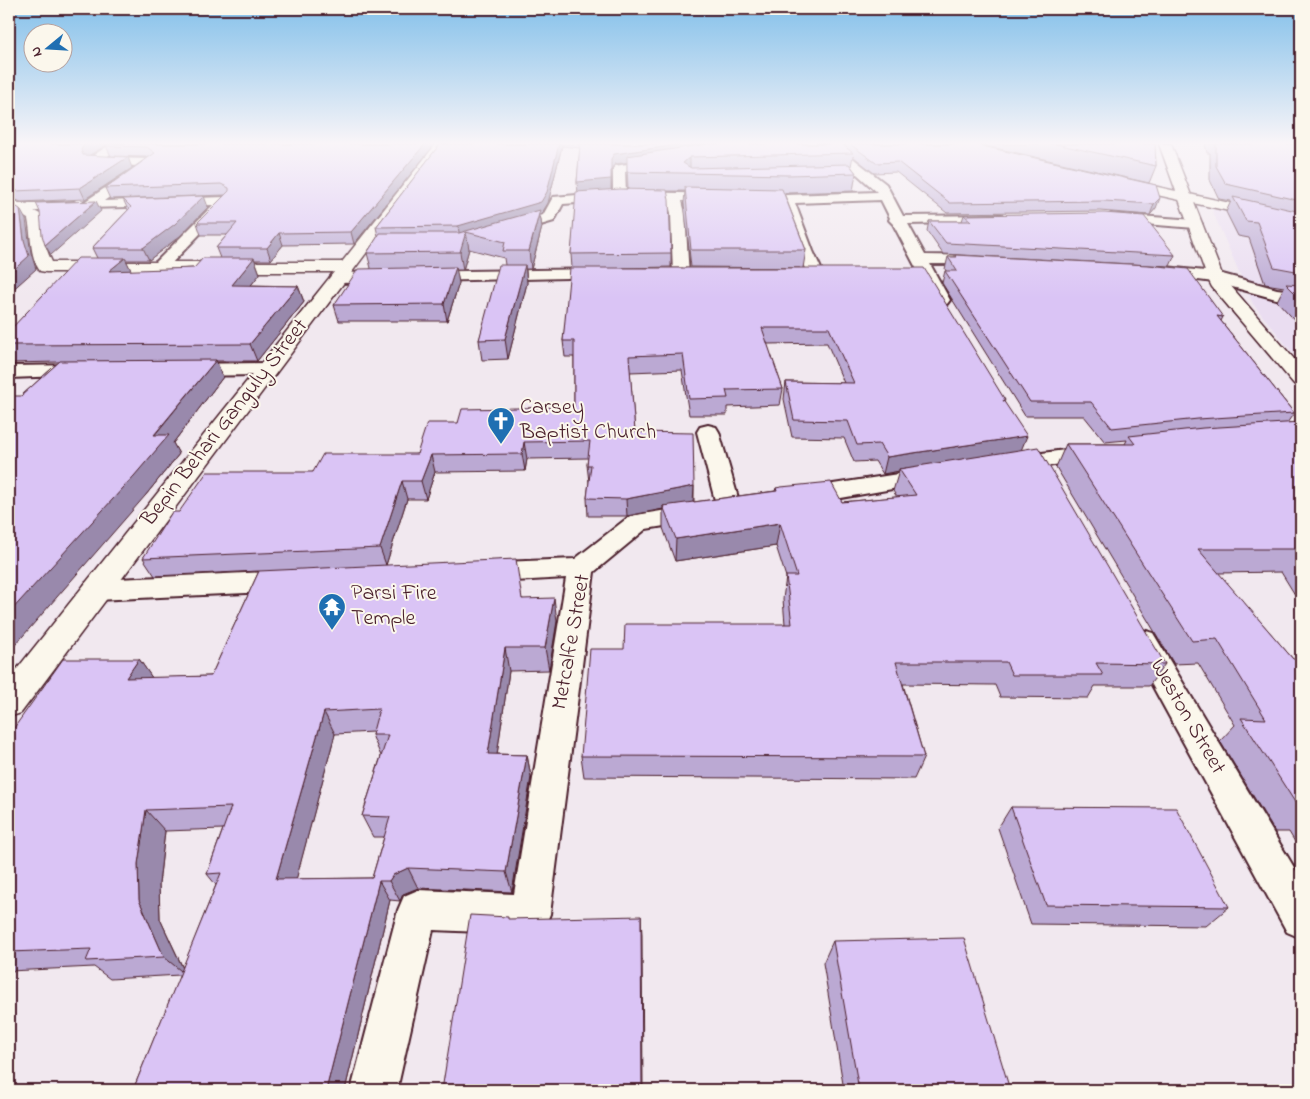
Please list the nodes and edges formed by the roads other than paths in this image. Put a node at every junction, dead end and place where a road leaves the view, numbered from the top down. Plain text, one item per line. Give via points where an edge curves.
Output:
1 (104, 195) edge
2 (407, 195) edge
3 (1185, 195) edge
4 (1202, 195) edge
5 (1214, 195) edge
6 (620, 196) joint
7 (885, 196) joint
8 (674, 197) junction
9 (787, 199) junction
10 (13, 205) edge
11 (89, 206) junction
12 (1301, 210) edge
13 (1100, 217) edge
14 (1015, 218) edge
15 (896, 220) junction
16 (1301, 223) edge
17 (1195, 224) junction
18 (496, 234) edge
19 (1002, 262) edge
20 (159, 267) junction
21 (916, 270) junction
22 (1143, 270) edge
23 (342, 273) junction
24 (619, 274) edge
25 (798, 274) edge
26 (663, 275) edge
27 (699, 275) edge
28 (816, 275) junction
29 (836, 275) edge
30 (681, 276) junction
31 (1214, 277) junction
32 (1301, 297) edge
33 (955, 324) edge
34 (267, 369) junction
35 (168, 370) edge
36 (98, 371) edge
37 (9, 372) edge
38 (1299, 375) edge
39 (708, 432) dead end
40 (1023, 436) edge
41 (1123, 450) edge
42 (1037, 459) junction
43 (989, 467) edge
44 (951, 473) edge
45 (1052, 485) edge
46 (778, 500) edge
47 (580, 568) junction
48 (452, 574) edge
49 (313, 580) edge
50 (96, 590) junction
51 (1132, 623) edge
52 (9, 703) edge
53 (1301, 918) edge
54 (374, 1090) edge

1 - 11 street
2 - 23 main road, Bepin Behari Ganguly Street via 373,245
3 - 17 main road
4 - 16 main road
5 - 12 main road
6 - 8 street
6 - 18 street via 558,200 549,218
7 - 9 street
7 - 15 street
8 - 9 street
8 - 30 street via 678,213
9 - 28 street
10 - 11 street
10 - 20 main road via 34,218 39,234 38,246 46,267
11 - 20 street via 225,201
13 - 17 street
14 - 15 street
15 - 21 street
17 - 31 main road
19 - 21 street
20 - 23 main road
21 - 33 street
22 - 31 street
23 - 24 street
23 - 34 main road, Bepin Behari Ganguly Street
25 - 28 street
26 - 30 street
27 - 30 street
28 - 29 street
31 - 32 street via 1276,294
31 - 38 main road
34 - 35 street
34 - 50 main road, Bepin Behari Ganguly Street
36 - 37 street
39 - 47 street, Metcalfe Street via 739,506 639,522
40 - 42 street
41 - 42 street
42 - 43 street
42 - 45 street
44 - 46 street
47 - 48 street
47 - 54 street, Metcalfe Street via 530,914 418,910
49 - 50 street
50 - 52 main road, Bepin Behari Ganguly Street
51 - 53 street, Weston Street

